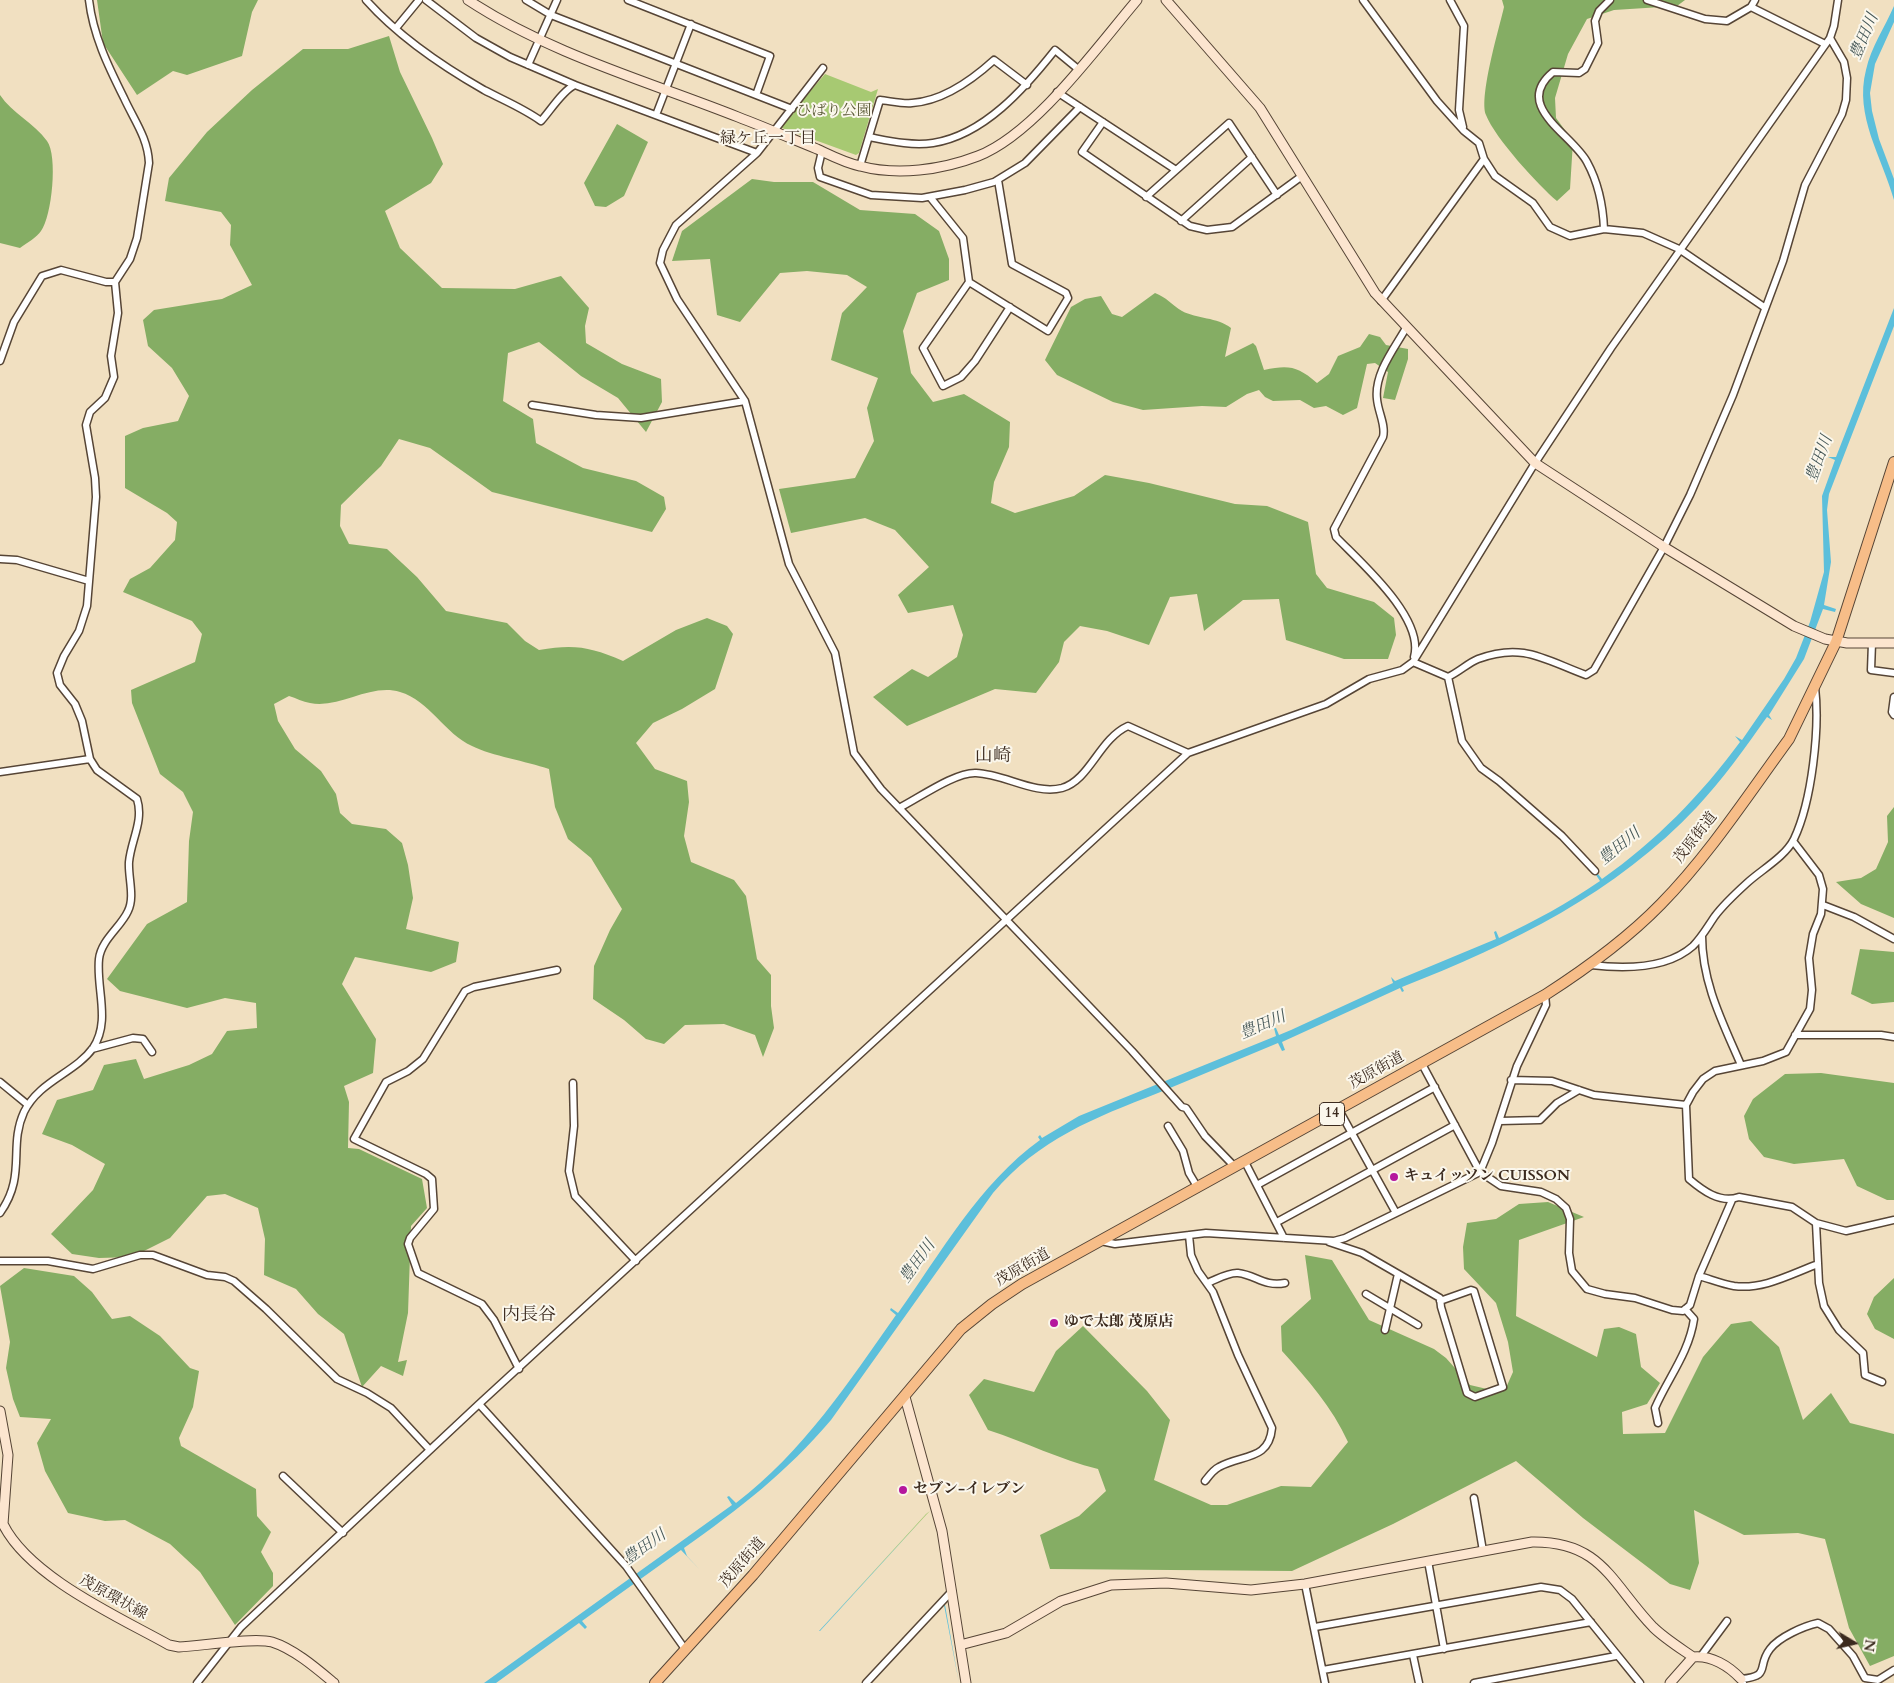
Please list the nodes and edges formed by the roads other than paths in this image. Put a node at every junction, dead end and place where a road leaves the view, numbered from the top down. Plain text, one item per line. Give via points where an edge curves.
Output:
1 (89, 0) edge
2 (366, 0) edge
3 (419, 0) edge
4 (426, 0) edge
5 (468, 0) edge
6 (526, 0) edge
7 (557, 0) edge
8 (628, 0) edge
9 (1137, 0) edge
10 (1166, 0) edge
11 (1363, 0) edge
12 (1450, 0) edge
13 (1610, 0) edge
14 (1647, 0) edge
15 (1756, 0) edge
16 (1838, 0) edge
17 (1752, 7) junction
18 (551, 15) junction
19 (691, 24) junction
20 (396, 28) junction
21 (1830, 38) junction
22 (539, 41) junction
23 (1825, 44) junction
24 (676, 64) junction
25 (528, 65) junction
26 (823, 68) dead end
27 (1078, 68) junction
28 (1027, 84) junction
29 (575, 85) junction
30 (666, 89) junction
31 (1057, 92) junction
32 (756, 95) junction
33 (1080, 107) junction
34 (792, 109) junction
35 (656, 114) junction
36 (1103, 122) junction
37 (774, 131) junction
38 (1464, 131) junction
39 (869, 137) junction
40 (822, 151) junction
41 (757, 153) junction
42 (1252, 157) junction
43 (1484, 159) junction
44 (860, 166) junction
45 (1176, 170) junction
46 (1302, 176) junction
47 (998, 180) junction
48 (1277, 195) junction
49 (930, 197) junction
50 (1146, 197) junction
51 (1181, 221) junction
52 (1604, 229) junction
53 (1679, 249) junction
54 (115, 282) junction
55 (969, 282) junction
56 (1381, 301) junction
57 (1010, 307) junction
58 (1764, 307) junction
59 (1406, 328) junction
60 (0, 361) edge
61 (745, 401) junction
62 (532, 405) dead end
63 (1894, 462) edge
64 (1535, 463) junction
65 (1664, 547) junction
66 (0, 559) edge
67 (89, 581) junction
68 (1836, 642) junction
69 (1872, 643) junction
70 (1894, 643) edge
71 (1413, 662) junction
72 (1894, 673) edge
73 (1448, 677) junction
74 (1815, 684) junction
75 (1894, 698) edge
76 (1894, 715) edge
77 (1188, 753) junction
78 (90, 758) junction
79 (0, 772) edge
80 (899, 808) junction
81 (1793, 840) junction
82 (1595, 871) dead end
83 (1823, 905) junction
84 (1006, 918) junction
85 (1702, 936) junction
86 (1894, 939) edge
87 (1591, 965) junction
88 (557, 970) dead end
89 (1545, 995) junction
90 (1795, 1034) junction
91 (1894, 1037) edge
92 (92, 1049) junction
93 (152, 1052) dead end
94 (1422, 1064) junction
95 (1741, 1065) junction
96 (1511, 1080) junction
97 (0, 1082) edge
98 (573, 1083) dead end
99 (1434, 1087) junction
100 (1580, 1090) junction
101 (28, 1105) junction
102 (1686, 1105) junction
103 (1339, 1110) junction
104 (1500, 1121) junction
105 (1455, 1124) junction
106 (1168, 1126) dead end
107 (1352, 1134) junction
108 (1245, 1162) junction
109 (1235, 1167) junction
110 (1373, 1170) junction
111 (1480, 1172) junction
112 (1257, 1185) junction
113 (1198, 1188) junction
114 (1732, 1200) junction
115 (0, 1213) edge
116 (1396, 1213) junction
117 (1894, 1220) edge
118 (1277, 1222) junction
119 (1816, 1223) junction
120 (1189, 1235) junction
121 (1284, 1238) junction
122 (1101, 1241) junction
123 (1326, 1241) junction
124 (0, 1261) edge
125 (636, 1261) junction
126 (1818, 1264) junction
127 (1398, 1274) junction
128 (1699, 1276) junction
129 (1285, 1283) dead end
130 (1207, 1284) junction
131 (1366, 1294) dead end
132 (1440, 1301) junction
133 (1390, 1308) junction
134 (1686, 1309) junction
135 (1418, 1324) dead end
136 (1385, 1330) dead end
137 (519, 1369) junction
138 (1882, 1382) dead end
139 (905, 1397) junction
140 (479, 1404) junction
141 (0, 1411) edge
142 (1658, 1423) dead end
143 (430, 1450) junction
144 (283, 1476) dead end
145 (1204, 1481) dead end
146 (1474, 1498) dead end
147 (343, 1533) junction
148 (1483, 1551) junction
149 (1428, 1561) junction
150 (1305, 1584) junction
151 (952, 1592) junction
152 (1436, 1606) junction
153 (1727, 1620) dead end
154 (1592, 1622) junction
155 (1315, 1627) junction
156 (228, 1644) junction
157 (960, 1645) junction
158 (686, 1649) junction
159 (1444, 1649) junction
160 (1413, 1655) junction
161 (1616, 1656) junction
162 (1697, 1656) junction
163 (1323, 1670) junction
164 (1894, 1670) edge
165 (1742, 1681) edge
166 (198, 1683) edge
167 (334, 1683) edge
168 (656, 1683) edge
169 (866, 1683) edge
170 (966, 1683) edge
171 (1325, 1683) edge
172 (1419, 1683) edge
173 (1474, 1683) edge
174 (1640, 1683) edge
175 (1670, 1683) edge

1 - 54 street via 97,43 148,151 137,238 130,259
2 - 20 street
3 - 20 street
4 - 25 street via 476,38
5 - 22 street
6 - 18 street
7 - 18 street
8 - 19 street
9 - 27 street
10 - 46 street via 1260,108
11 - 38 street via 1437,101
12 - 38 street via 1464,26 1459,110
13 - 52 street via 1599,11 1595,21 1598,43 1585,68 1579,73 1553,72 1544,80 1539,98 1548,120 1586,160 1598,185
14 - 17 street via 1716,21 1727,21
15 - 17 street
16 - 21 street
17 - 23 street
18 - 22 street
18 - 24 street
19 - 24 street
19 - 32 street via 770,56
20 - 29 street via 484,90 521,107 541,121 568,88
21 - 23 street
21 - 58 street via 1844,62 1846,100 1805,185 1783,261
22 - 25 street
22 - 30 street
23 - 53 street
24 - 30 street
24 - 32 street
25 - 29 street
26 - 34 street
27 - 28 street via 1055,50
27 - 31 street
28 - 39 street via 1017,96 981,123 934,143 905,144
28 - 39 street via 994,60 976,77 937,97 912,103 880,100
29 - 35 street
30 - 35 street
30 - 37 street
31 - 33 street
31 - 44 street via 1031,120 1001,144 979,156 928,169
32 - 34 street
33 - 36 street
33 - 47 street via 1025,163
34 - 37 street
35 - 41 street
36 - 45 street
36 - 50 street via 1082,152
37 - 40 street
37 - 41 street
38 - 43 street via 1479,142
39 - 44 street
40 - 44 street
40 - 49 street via 818,168 820,177 833,183 870,195
41 - 61 street via 676,225 660,258 677,299
42 - 45 street via 1229,123
42 - 48 street
42 - 51 street
43 - 52 street via 1495,176 1533,203 1550,227 1570,236
43 - 56 street
45 - 50 street
46 - 48 street
46 - 56 street
47 - 49 street
47 - 57 street via 1012,264 1066,293 1068,298 1048,331
48 - 51 street via 1232,227 1221,230 1201,229
49 - 55 street via 963,238
50 - 51 street
52 - 53 street via 1643,233
53 - 58 street
53 - 64 street
54 - 60 street via 60,270 42,276 14,322
54 - 67 street via 118,313 111,356 114,377 104,398 90,412 86,425 96,497
55 - 57 street
55 - 57 street via 923,348 943,386 961,377 975,361
56 - 59 street
58 - 65 street via 1733,395 1690,496
59 - 64 street
59 - 71 street via 1377,382 1377,399 1385,430 1383,437 1334,529 1336,537 1396,601 1417,648
61 - 62 street via 641,418
61 - 80 street via 789,564 835,654 854,753
63 - 68 main road, 茂原街道 / 14
64 - 65 street
64 - 71 street
65 - 68 street via 1794,626
65 - 73 street via 1594,670 1586,675 1518,650 1478,660
66 - 67 street via 17,560
67 - 78 street via 87,606 79,631 57,673 60,685 75,704 82,721
68 - 69 street
68 - 74 main road, 茂原街道 / 14
69 - 70 street
69 - 72 street via 1871,670
71 - 73 street
71 - 77 street via 1402,670 1369,679 1326,704
73 - 82 street via 1462,741 1480,768 1499,780 1562,836
74 - 81 street via 1818,704 1813,762
74 - 87 main road, 茂原街道 / 14 via 1789,739 1714,840 1663,902
75 - 76 street
77 - 80 street via 1128,726 1118,730 1075,783 1045,790 976,773 959,776
77 - 84 street
78 - 79 street
78 - 92 street via 97,770 138,799 140,812 129,861 130,907 100,956 98,975 103,1005 100,1035
80 - 84 street
81 - 83 street via 1819,875
81 - 85 street via 1716,915
83 - 86 street via 1854,917
83 - 90 street via 1809,958 1810,1009
84 - 109 street via 1186,1108 1205,1136
84 - 125 street
85 - 87 street via 1667,961 1630,966
85 - 95 street via 1709,988
87 - 89 main road, 茂原街道 / 14
88 - 137 street via 465,991 423,1059 386,1082 354,1139 432,1179 434,1209 408,1244 418,1273 482,1304 494,1320
89 - 94 main road, 茂原街道 / 14
89 - 96 street via 1546,1005
90 - 91 street
90 - 95 street via 1786,1052
92 - 93 street via 133,1038 143,1040
92 - 101 street via 37,1093
94 - 99 street
94 - 103 main road, 茂原街道 / 14
95 - 102 street via 1715,1071 1703,1079
96 - 100 street via 1552,1081
96 - 104 street
97 - 101 street
98 - 125 street via 574,1126 569,1171 575,1196
99 - 105 street
99 - 107 street
100 - 102 street via 1594,1095
100 - 104 street via 1557,1104 1540,1120
101 - 115 street via 16,1145 16,1181
102 - 114 street via 1688,1179 1706,1193
103 - 107 street
103 - 108 main road, 茂原街道 / 14
104 - 111 street
105 - 110 street
105 - 111 street
106 - 113 street via 1184,1151 1189,1173
107 - 110 street
107 - 112 street
108 - 109 main road, 茂原街道 / 14
108 - 112 street
109 - 113 main road, 茂原街道 / 14
110 - 116 street
110 - 118 street
111 - 116 street
111 - 134 street via 1501,1186 1540,1192 1566,1208 1570,1219 1572,1271 1587,1289 1635,1298 1672,1310
112 - 118 street
113 - 122 main road, 茂原街道 / 14
114 - 119 street via 1739,1197 1792,1207
114 - 128 street
116 - 123 street via 1345,1238
117 - 119 street via 1846,1231
118 - 121 street
119 - 126 street
120 - 121 street via 1230,1233
120 - 122 street via 1115,1244
120 - 130 street via 1191,1255
121 - 123 street
122 - 139 main road, 茂原街道 / 14 via 992,1304 961,1330
123 - 127 street via 1362,1253
124 - 143 street via 48,1261 92,1270 140,1255 152,1255 207,1275 225,1277 266,1309 337,1379 391,1408
125 - 137 street
126 - 128 street via 1770,1283 1753,1286 1734,1286
126 - 138 street via 1824,1306 1839,1330 1863,1353 1865,1374
127 - 132 street
127 - 133 street
128 - 134 street
129 - 130 street via 1265,1283 1239,1273
130 - 145 street via 1272,1428 1271,1437 1262,1452 1219,1467
131 - 133 street
132 - 132 street via 1467,1393 1475,1397 1504,1388 1474,1291
133 - 135 street
133 - 136 street
134 - 142 street via 1694,1319 1693,1326 1684,1353 1655,1408
137 - 140 street
139 - 151 street via 936,1507
139 - 158 main road, 茂原街道 / 14
140 - 143 street
140 - 158 street via 626,1566
141 - 156 street, 茂原環状線 via 8,1455 3,1524 32,1559 64,1586 169,1645
143 - 147 street
144 - 147 street
146 - 148 street
147 - 156 street via 242,1627
148 - 149 street
148 - 162 street via 1532,1542 1570,1546 1604,1567 1654,1628
149 - 150 street
149 - 152 street
150 - 155 street
150 - 157 street via 1251,1590 1166,1583 1111,1585 1061,1600 1006,1633
151 - 157 street
151 - 169 street
152 - 154 street via 1541,1587 1560,1590
152 - 155 street
152 - 159 street
153 - 162 street
154 - 159 street
154 - 161 street
155 - 163 street
156 - 166 street
156 - 167 street, 茂原環状線 via 255,1640 272,1642 316,1667
157 - 170 street
158 - 168 main road, 茂原街道 / 14
159 - 160 street
160 - 163 street
160 - 172 street
161 - 173 street
161 - 174 street
162 - 165 street via 1731,1668
162 - 175 street
163 - 171 street
164 - 165 street via 1878,1680 1865,1678 1853,1656 1829,1629 1818,1623 1771,1647 1759,1676

